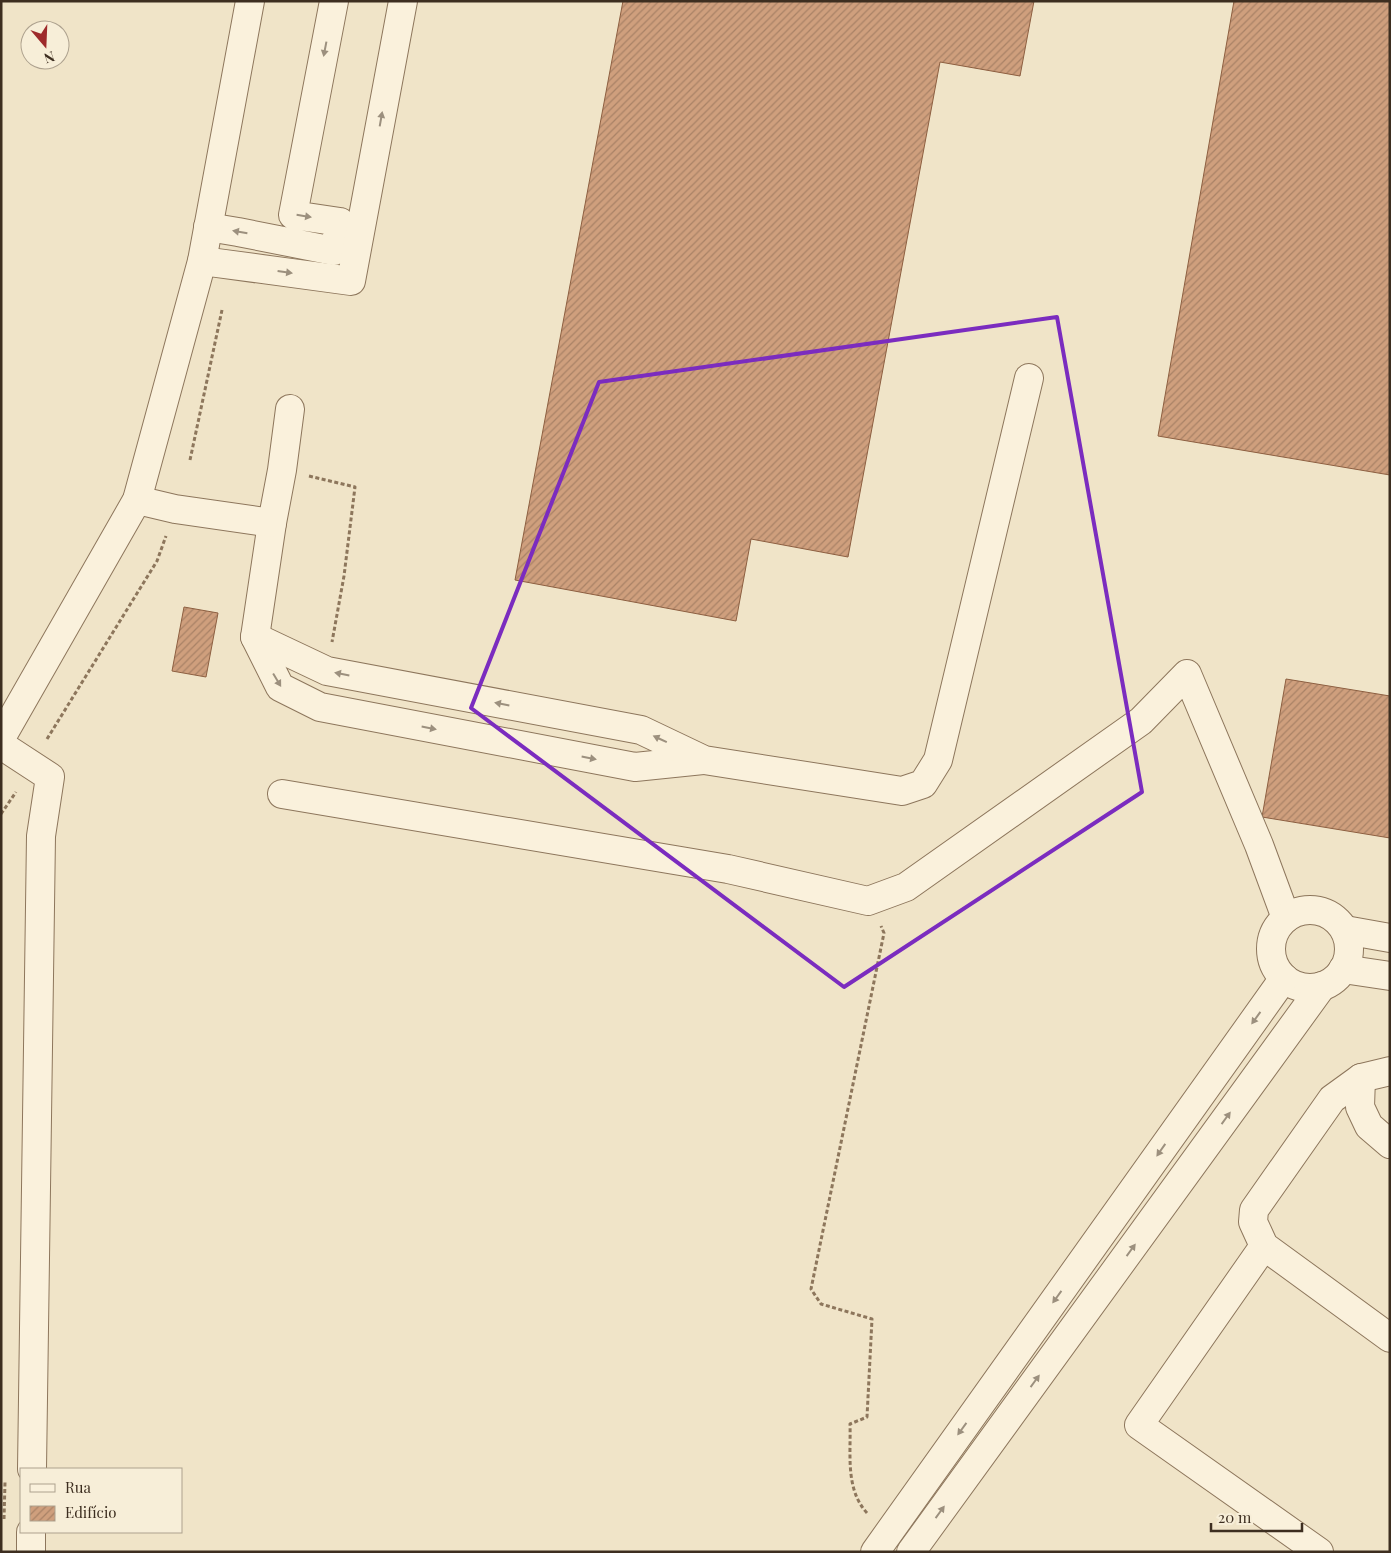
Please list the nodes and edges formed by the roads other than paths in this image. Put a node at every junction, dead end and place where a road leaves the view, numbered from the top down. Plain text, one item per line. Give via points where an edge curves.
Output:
1 (250, 1) edge
2 (334, 1) edge
3 (403, 1) edge
4 (351, 224) junction
5 (208, 227) junction
6 (202, 261) junction
7 (1029, 378) dead end
8 (290, 409) dead end
9 (137, 500) junction
10 (272, 523) junction
11 (255, 637) junction
12 (1, 738) edge
13 (1, 745) edge
14 (704, 760) junction
15 (282, 794) dead end
16 (1286, 918) junction
17 (1345, 930) junction
18 (1390, 938) edge
19 (1343, 969) junction
20 (1390, 976) edge
21 (1284, 978) junction
22 (1322, 986) junction
23 (1390, 1071) edge
24 (1360, 1078) junction
25 (1390, 1144) edge
26 (1264, 1246) junction
27 (1074, 1272) junction
28 (1101, 1290) junction
29 (1390, 1338) edge
30 (32, 1468) edge
31 (31, 1533) edge
32 (881, 1543) edge
33 (31, 1552) edge
34 (911, 1552) edge
35 (1319, 1552) edge

1 - 5 street
2 -> 4 street via 293,214
4 -> 3 street
4 -> 5 street via 334,251
6 -> 4 street via 351,281
5 - 6 street
6 - 9 street
7 - 14 street via 938,760 923,784 902,791
8 - 10 street
9 - 10 street
9 - 12 street
10 - 11 street
14 -> 11 street via 641,730 327,671
11 -> 14 street via 280,687 320,707 635,766
13 - 30 street via 50,776 41,836
15 - 16 street via 728,869 868,901 906,887 1141,721 1187,674
16 - 17 street via 1298,912 1324,912
16 - 21 street via 1277,928 1271,954
17 - 18 street
17 - 19 street via 1349,943
19 - 20 street
19 - 22 street
21 - 22 street via 1309,988
21 -> 27 street
28 -> 22 street
23 - 24 street
24 - 25 street via 1360,1107 1369,1126
24 - 26 street via 1332,1099 1254,1210 1253,1222
26 - 29 street
26 - 35 street via 1139,1424
27 - 28 street
27 -> 32 street
34 -> 28 street
31 - 33 street

